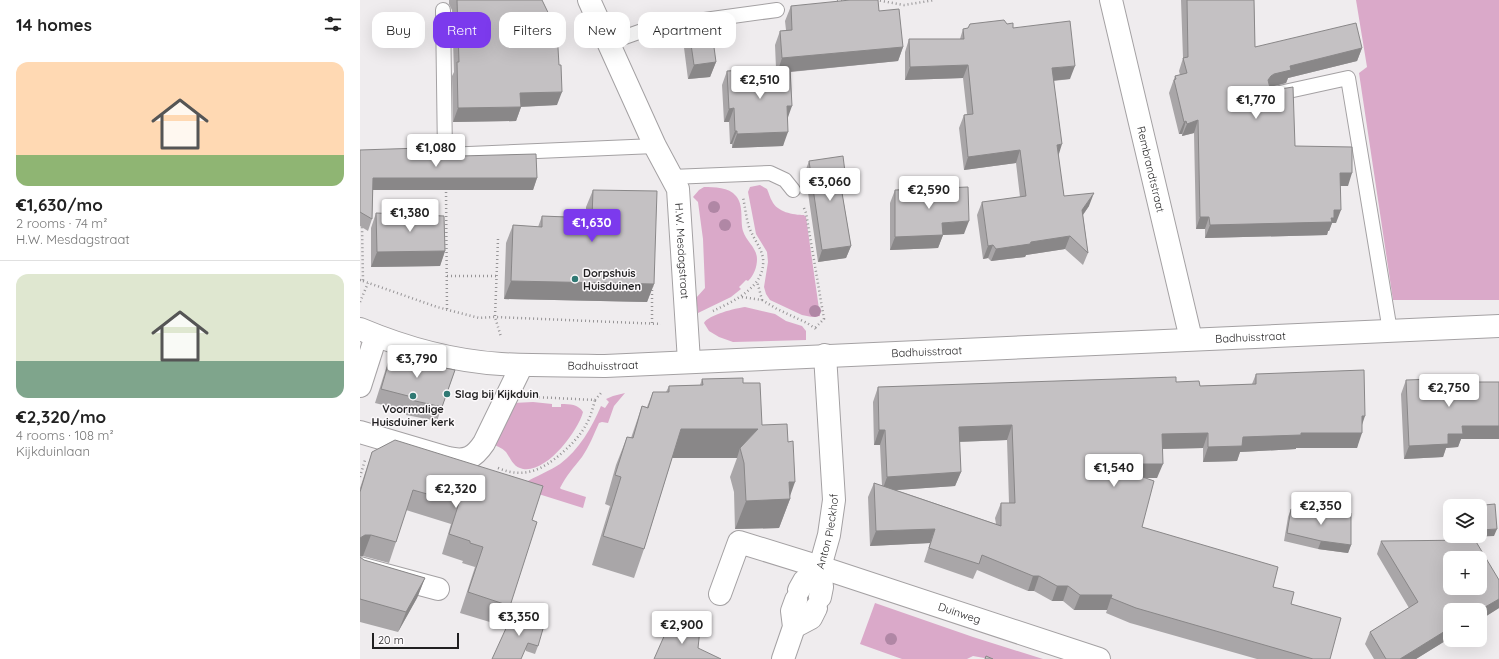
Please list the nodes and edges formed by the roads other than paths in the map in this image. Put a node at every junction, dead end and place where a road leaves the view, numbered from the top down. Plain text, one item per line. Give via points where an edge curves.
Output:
1 (589, 0) edge
2 (1111, 0) edge
3 (443, 10) dead end
4 (778, 10) dead end
5 (594, 12) edge
6 (630, 35) edge
7 (611, 48) edge
8 (1272, 95) edge
9 (655, 146) junction
10 (671, 177) junction
11 (793, 190) road end
12 (1499, 326) edge
13 (1390, 331) junction
14 (368, 333) edge
15 (1191, 339) junction
16 (825, 355) junction
17 (689, 361) junction
18 (522, 365) junction
19 (360, 386) edge
20 (360, 432) edge
21 (820, 567) junction
22 (360, 568) edge
23 (438, 589) dead end
24 (720, 594) dead end
25 (794, 627) junction
26 (783, 659) edge
27 (1099, 659) edge

1 - 5 street, H.W. Mesdagstraat
2 - 15 street, Rembrandtstraat
3 - 9 lane via 445,155
4 - 6 lane via 653,27
7 - 9 street, H.W. Mesdagstraat
8 - 13 lane via 1348,78
9 - 10 street, H.W. Mesdagstraat
10 - 11 lane via 770,173 784,180
10 - 17 street, H.W. Mesdagstraat via 678,190
12 - 13 street, Badhuisstraat
13 - 15 street, Badhuisstraat
14 - 18 street, Badhuisstraat via 437,354 467,360
14 - 19 street
15 - 16 street, Badhuisstraat
16 - 17 street, Badhuisstraat
16 - 21 street, Anton Pieckhof via 834,500 830,535
17 - 18 street, Badhuisstraat via 605,366
18 - 20 street via 488,436 477,453 467,459 458,460
21 - 24 street, Anton Pieckhof via 739,542
21 - 25 street via 804,581 792,611
21 - 25 street via 822,587 818,603 811,618
21 - 27 street, Duinweg
22 - 23 street
25 - 26 street

